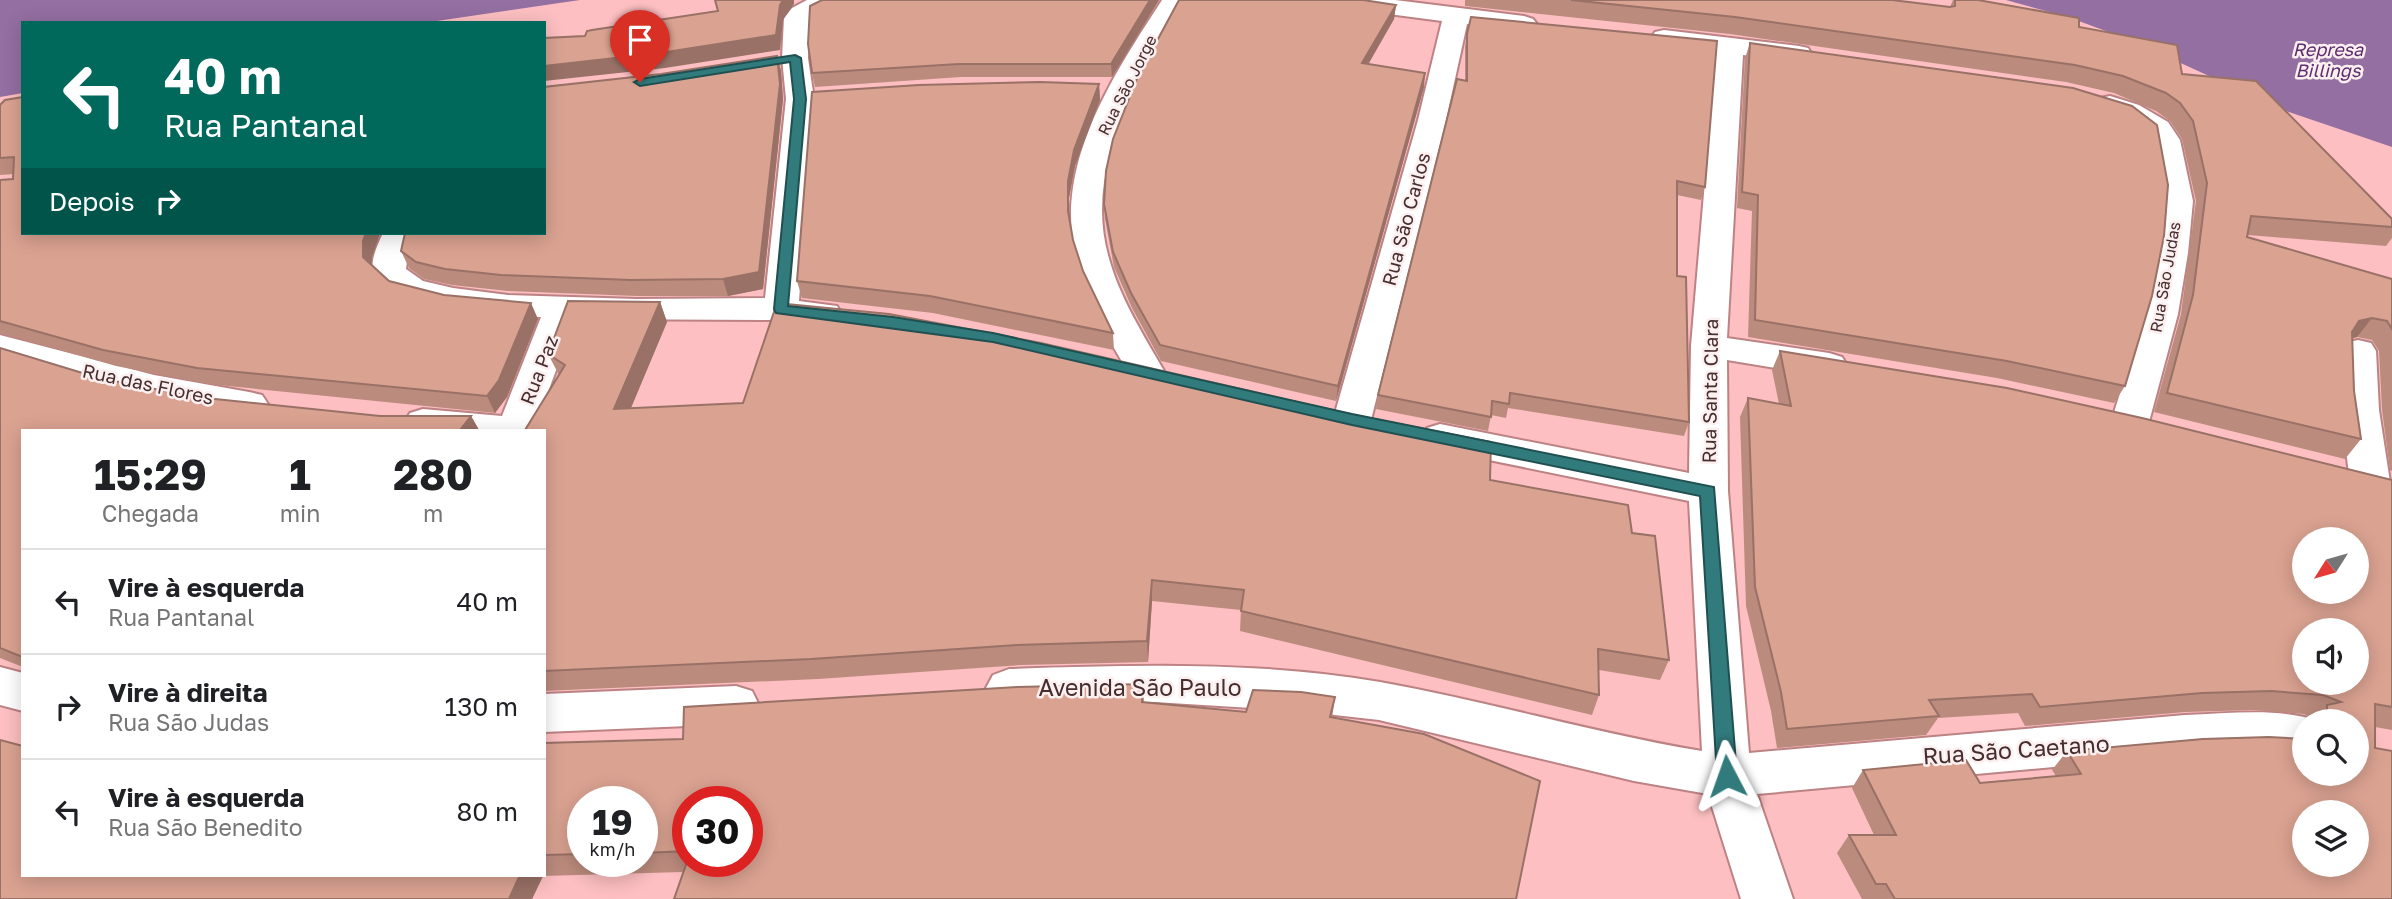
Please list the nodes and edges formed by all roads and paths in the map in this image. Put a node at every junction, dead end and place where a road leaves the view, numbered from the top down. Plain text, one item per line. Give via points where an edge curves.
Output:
1 (848, 0) edge
2 (1174, 0) edge
3 (1335, 0) edge
4 (1456, 17) junction
5 (1553, 27) edge
6 (1635, 35) edge
7 (1730, 45) junction
8 (1822, 58) edge
9 (2079, 96) edge
10 (398, 235) edge
11 (562, 309) junction
12 (781, 309) junction
13 (856, 318) edge
14 (0, 345) edge
15 (1709, 346) junction
16 (2357, 351) dead end
17 (1106, 363) edge
18 (1864, 371) edge
19 (287, 408) edge
20 (392, 419) edge
21 (2130, 422) edge
22 (497, 429) edge
23 (515, 429) edge
24 (2330, 472) edge
25 (2381, 485) edge
26 (1708, 491) junction
27 (0, 686) edge
28 (21, 691) edge
29 (966, 691) edge
30 (776, 703) edge
31 (546, 713) edge
32 (2292, 735) edge
33 (1727, 776) junction
34 (1767, 899) edge

1 - 12 street via 800,13 782,60 814,97
2 - 17 street, Rua São Jorge via 1109,89 1088,185 1088,240 1116,317 1158,374
3 - 4 street
4 - 5 street
4 - 26 street, Rua São Carlos via 1366,422
6 - 7 street
7 - 8 street
7 - 15 street, Rua Santa Clara
9 - 21 street, Rua São Judas via 2129,111 2158,128 2165,140 2177,201 2161,314
10 - 11 street via 390,273 413,290 440,297
11 - 12 street
11 - 23 street, Rua Paz
12 - 13 street
14 - 19 street, Rua das Flores via 112,380 208,399
15 - 18 street
15 - 26 street, Rua Santa Clara
16 - 25 street via 2360,410
20 - 22 street
24 - 25 street
26 - 33 street, Rua Santa Clara
27 - 28 street
29 - 33 street, Avenida São Paulo via 1154,683 1298,692 1378,702 1634,760
30 - 31 street
32 - 33 street, Rua São Caetano via 2185,736
33 - 34 street, Rua Santa Clara

